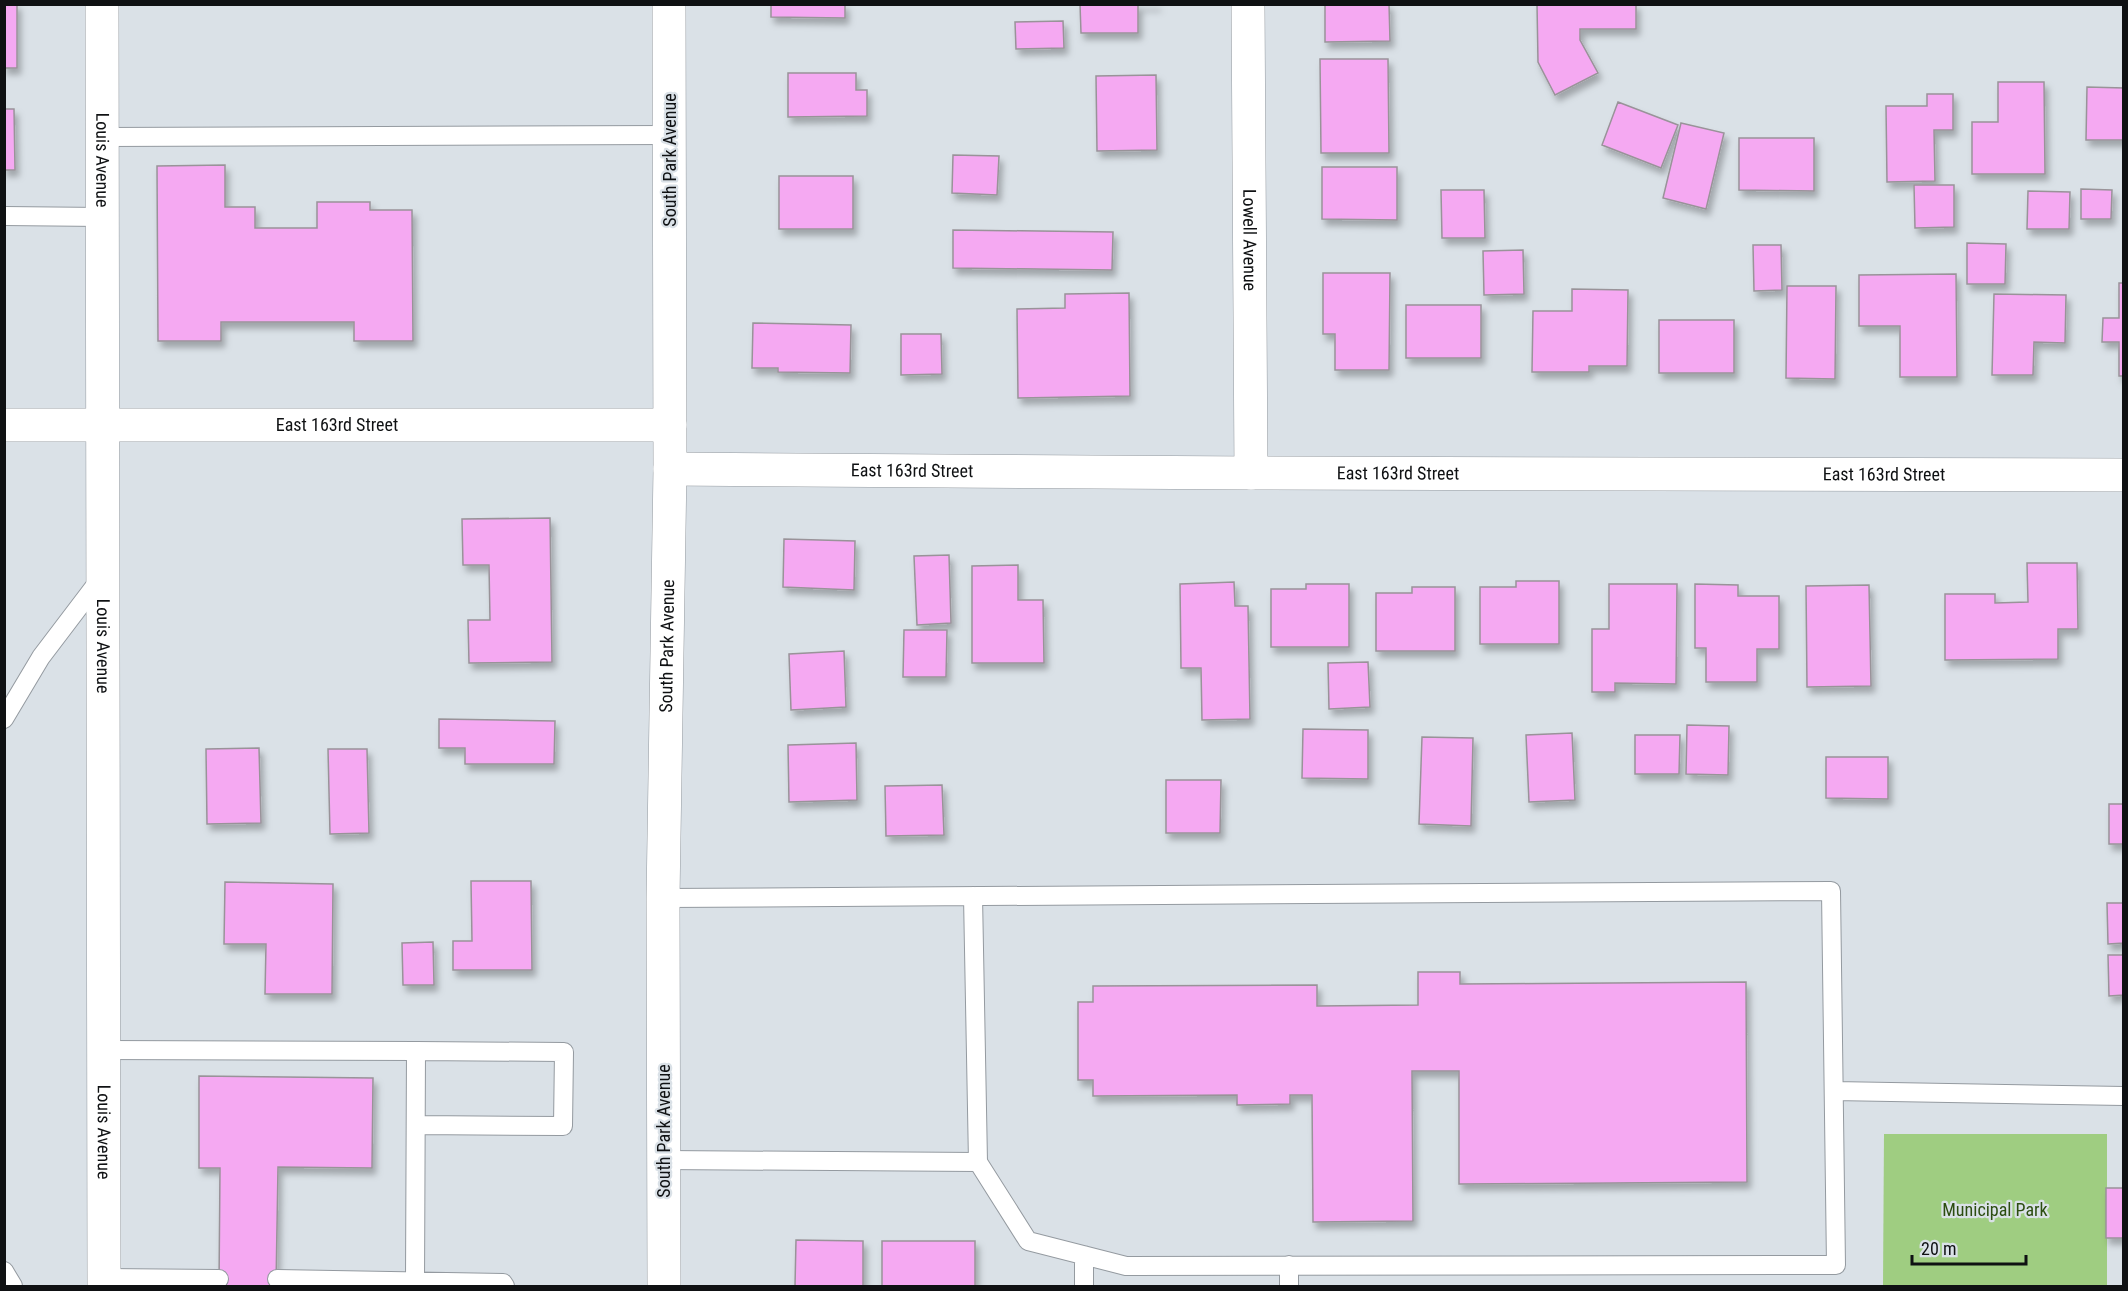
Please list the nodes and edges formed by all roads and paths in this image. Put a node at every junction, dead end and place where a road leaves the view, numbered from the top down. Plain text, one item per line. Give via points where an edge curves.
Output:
1 (102, 4) edge
2 (669, 4) edge
3 (1248, 4) edge
4 (670, 135) junction
5 (102, 136) junction
6 (4, 216) edge
7 (102, 217) junction
8 (4, 425) edge
9 (103, 425) junction
10 (670, 425) junction
11 (670, 469) junction
12 (1251, 473) junction
13 (2124, 475) edge
14 (103, 577) junction
15 (4, 719) edge
16 (973, 896) junction
17 (663, 898) junction
18 (104, 1050) junction
19 (416, 1051) junction
20 (1834, 1091) junction
21 (2124, 1096) edge
22 (416, 1125) junction
23 (664, 1160) junction
24 (978, 1162) junction
25 (1083, 1255) junction
26 (1289, 1265) junction
27 (4, 1271) edge
28 (219, 1279) dead end
29 (277, 1279) dead end
30 (104, 1282) edge
31 (415, 1282) junction
32 (13, 1287) edge
33 (505, 1287) edge
34 (664, 1287) edge
35 (1084, 1287) edge
36 (1289, 1287) edge

1 - 5 street, Louis Avenue
2 - 4 street, South Park Avenue
3 - 12 street, Lowell Avenue
4 - 5 lane
4 - 10 street, South Park Avenue
5 - 7 street, Louis Avenue
6 - 7 lane
7 - 9 street, Louis Avenue
8 - 9 street, East 163rd Street
9 - 10 street, East 163rd Street
9 - 14 street, Louis Avenue
10 - 11 street, South Park Avenue
11 - 12 street, East 163rd Street
11 - 17 street, South Park Avenue
12 - 13 street, East 163rd Street
14 - 15 lane via 41,657
14 - 18 street, Louis Avenue
16 - 17 lane
16 - 20 lane via 1831,891
16 - 24 lane
17 - 23 street, South Park Avenue
18 - 19 lane
18 - 30 street, Louis Avenue
19 - 22 lane
19 - 22 lane via 564,1052 563,1126
20 - 21 lane
20 - 26 lane via 1836,1265
22 - 31 lane
23 - 24 lane
23 - 34 street, South Park Avenue
24 - 25 lane via 1028,1241
25 - 26 lane via 1126,1266
25 - 35 lane
26 - 36 lane
27 - 32 lane
28 - 30 lane
29 - 31 lane
31 - 33 lane via 503,1283

